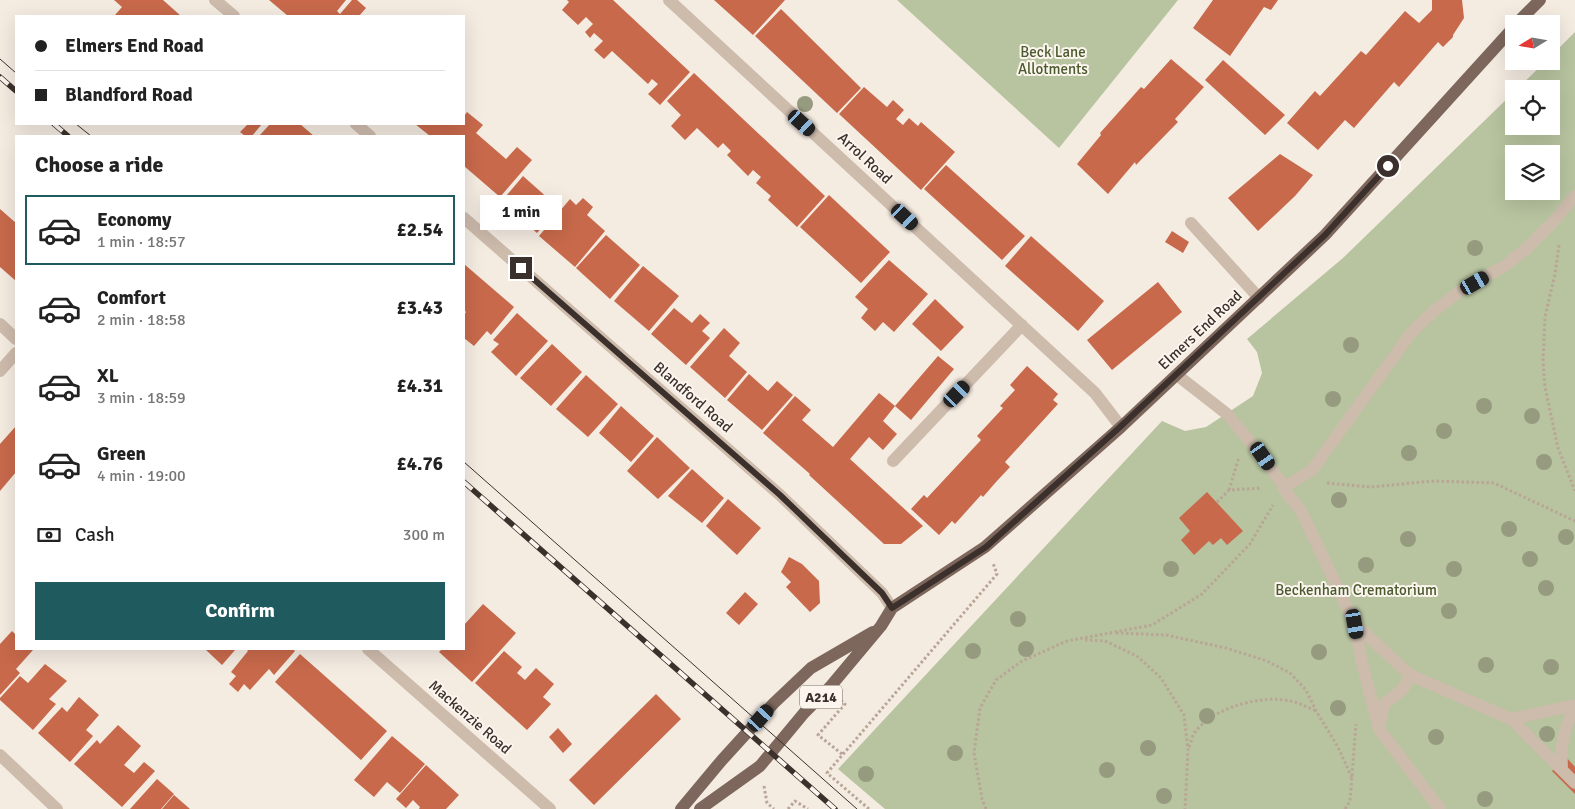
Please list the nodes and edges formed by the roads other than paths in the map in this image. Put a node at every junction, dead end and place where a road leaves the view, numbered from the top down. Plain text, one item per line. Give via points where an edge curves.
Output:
1 (669, 0) edge
2 (1540, 0) edge
3 (217, 1) edge
4 (233, 15) edge
5 (1525, 15) edge
6 (1505, 37) edge
7 (357, 125) edge
8 (369, 135) edge
9 (1575, 196) edge
10 (465, 219) edge
11 (1191, 223) dead end
12 (1259, 298) junction
13 (0, 324) edge
14 (1022, 325) junction
15 (15, 337) edge
16 (15, 354) edge
17 (0, 371) edge
18 (1177, 375) junction
19 (1120, 427) junction
20 (893, 461) dead end
21 (1284, 487) junction
22 (892, 608) junction
23 (1355, 624) junction
24 (881, 626) junction
25 (369, 650) edge
26 (1410, 675) junction
27 (1575, 707) edge
28 (1511, 719) junction
29 (1379, 728) junction
30 (0, 755) edge
31 (1562, 770) junction
32 (1575, 783) edge
33 (57, 809) edge
34 (550, 809) edge
35 (681, 809) edge
36 (700, 809) edge
37 (1440, 809) edge

1 - 14 street, Arrol Road
2 - 5 main road
3 - 4 street
6 - 12 main road, Elmers End Road / A214 via 1325,235
7 - 8 street
9 - 21 street via 1520,254 1460,291 1411,333 1312,470
10 - 22 street, Blandford Road via 780,495 882,593
11 - 12 street
12 - 18 main road, Elmers End Road / A214
13 - 15 street
14 - 19 street, Arrol Road via 1095,393
14 - 20 street
16 - 17 street
18 - 19 main road, Elmers End Road / A214
18 - 21 street via 1227,414 1263,456
19 - 22 main road, Elmers End Road / A214 via 986,547
21 - 23 street via 1301,511
22 - 24 main road, Elmers End Road / A214
23 - 26 street
23 - 29 street
24 - 35 main road, Elmers End Road / A214 via 811,668 774,703
24 - 36 main road, Elmers End Road / A214 via 760,766
25 - 34 street, Mackenzie Road
26 - 28 street
26 - 29 street via 1403,689 1384,704
27 - 28 street
27 - 31 street via 1561,745
28 - 31 street
29 - 37 street
30 - 33 street
31 - 32 street

